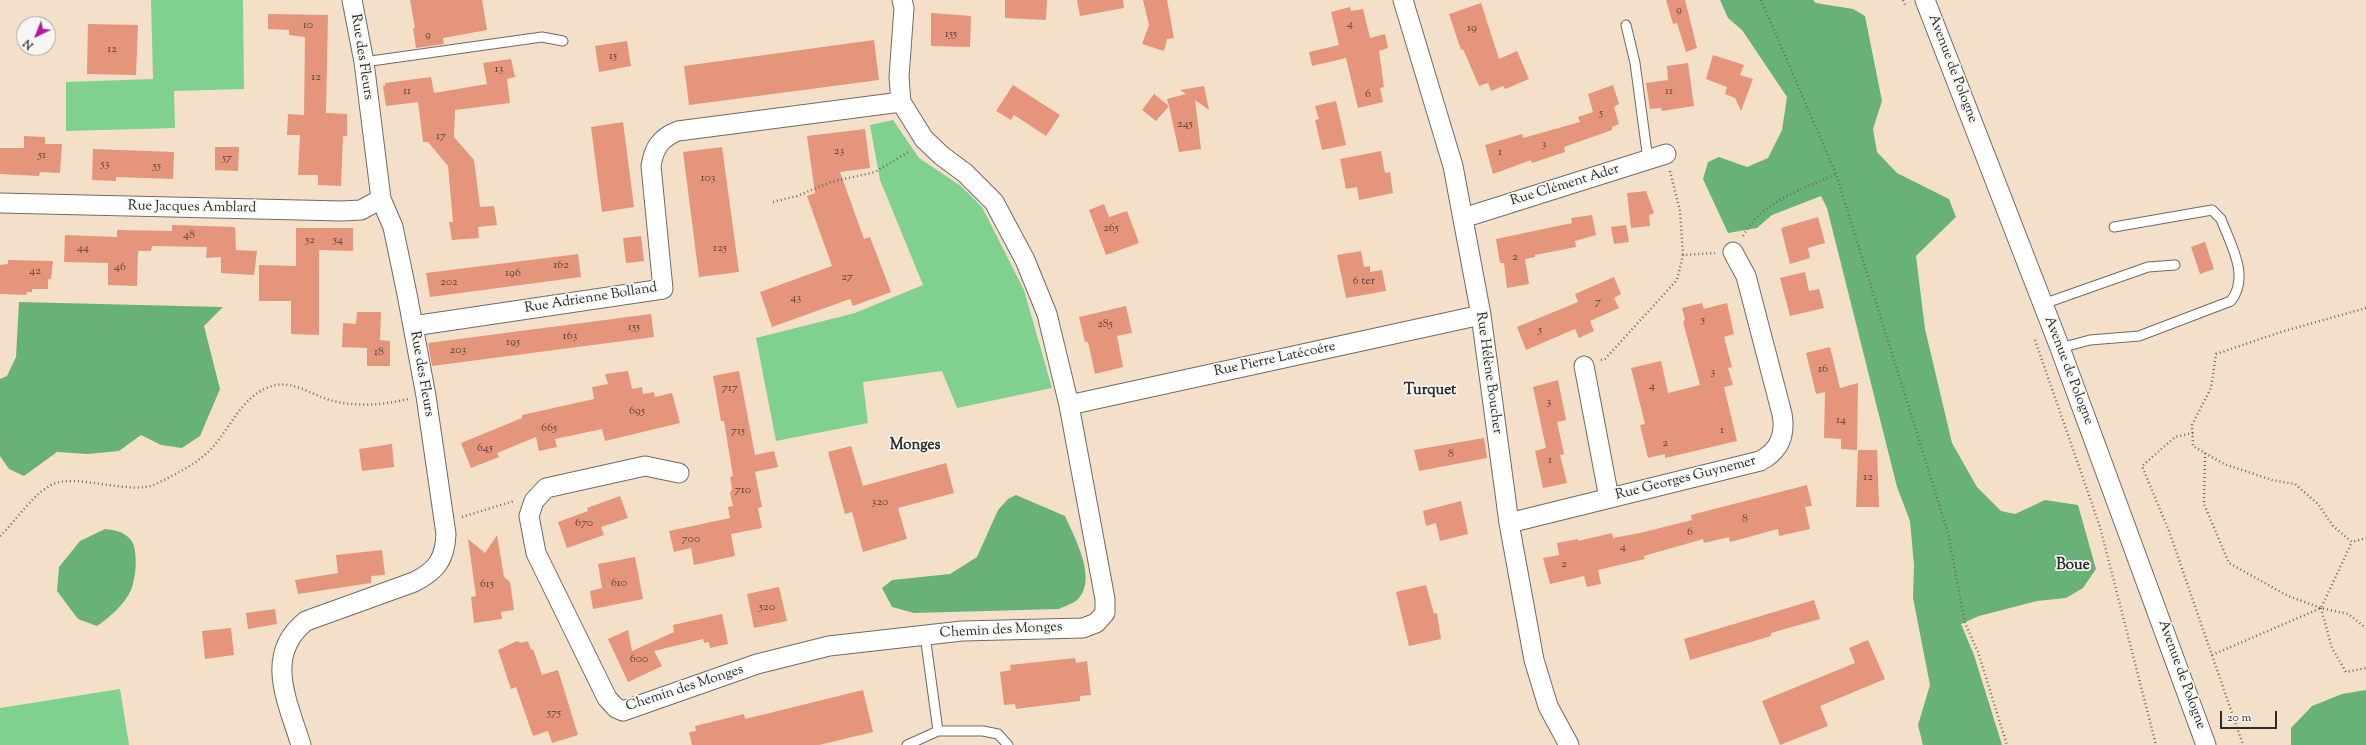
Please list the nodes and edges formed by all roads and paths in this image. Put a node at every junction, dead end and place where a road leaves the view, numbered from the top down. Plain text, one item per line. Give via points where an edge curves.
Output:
1 (352, 0) edge
2 (902, 0) edge
3 (1403, 0) edge
4 (1761, 0) edge
5 (1925, 0) edge
6 (1626, 25) dead end
7 (563, 41) dead end
8 (364, 62) junction
9 (901, 102) junction
10 (924, 139) junction
11 (1657, 157) junction
12 (1836, 174) junction
13 (381, 199) junction
14 (773, 202) dead end
15 (0, 203) edge
16 (1463, 218) junction
17 (2114, 227) dead end
18 (1733, 252) junction
19 (1683, 255) junction
20 (2175, 265) dead end
21 (2043, 304) junction
22 (2366, 308) edge
23 (1481, 315) junction
24 (413, 326) junction
25 (2033, 336) dead end
26 (2060, 348) junction
27 (1584, 366) joint
28 (426, 396) junction
29 (1069, 406) junction
30 (2193, 433) junction
31 (2205, 453) junction
32 (678, 473) dead end
33 (1609, 498) junction
34 (534, 502) junction
35 (1509, 523) junction
36 (444, 524) junction
37 (0, 536) edge
38 (2366, 538) edge
39 (2352, 542) junction
40 (2321, 608) junction
41 (2366, 628) edge
42 (925, 635) junction
43 (2212, 656) junction
44 (2366, 668) edge
45 (938, 731) junction
46 (301, 745) edge
47 (907, 745) edge
48 (1008, 745) edge
49 (1569, 745) edge
50 (2007, 745) edge
51 (2156, 745) edge
52 (2206, 745) edge
53 (2243, 745) edge

1 - 8 street, Rue des Fleurs
2 - 9 street, Chemin des Monges via 904,8 899,77
3 - 16 street, Rue Hélène Boucher via 1453,166
4 - 12 path
5 - 21 street, Avenue de Pologne
6 - 11 lane
7 - 8 lane via 542,37
8 - 13 street, Rue des Fleurs
9 - 10 street, Chemin des Monges
9 - 24 street, Rue Adrienne Bolland via 678,131 667,135 653,152 651,166 663,289
10 - 14 path via 910,151 875,172 831,182 797,196
10 - 29 street, Chemin des Monges via 965,173 994,202 1003,218 1025,260 1047,314
11 - 16 street, Rue Clément Ader
11 - 19 path via 1680,211
12 - 18 path via 1764,209 1750,222
12 - 50 path via 1948,533 1965,623 1978,652
13 - 15 street, Rue Jacques Amblard via 361,210 342,211
13 - 24 street, Rue des Fleurs via 397,242
16 - 23 street, Rue Hélène Boucher
17 - 26 lane via 2212,210 2221,219 2239,271 2238,292 2231,301 2140,336 2090,340
18 - 19 path
18 - 33 street, Rue Georges Guynemer via 1746,276 1782,414 1783,437 1778,447 1760,461
19 - 27 path via 1677,280 1605,359
20 - 21 lane via 2148,267
21 - 26 street, Avenue de Pologne
22 - 30 path via 2216,354 2211,388 2192,425
23 - 29 street, Rue Pierre Latécoére
23 - 35 street, Rue Hélène Boucher
24 - 28 street, Rue des Fleurs
25 - 51 path via 2100,527
26 - 52 street, Avenue de Pologne
27 - 33 street
28 - 36 street, Rue des Fleurs
28 - 37 path via 391,403 356,404 332,400 287,384 270,386 253,397 228,425 213,447 199,460 154,485 140,488 73,482 53,484 36,495
29 - 42 street, Chemin des Monges via 1105,599 1105,613 1096,623 1083,628 962,631
30 - 31 path via 2193,446
30 - 43 path via 2175,437 2142,466 2170,531
31 - 39 path via 2224,464 2272,480 2295,484 2318,504 2333,526
31 - 40 path via 2204,504 2229,563 2288,596
32 - 34 street via 646,466 546,488
33 - 35 street, Rue Georges Guynemer
34 - 36 path via 513,501
34 - 42 street, Chemin des Monges via 529,516 536,553 608,698 616,708 623,711 772,661 829,646
35 - 49 street, Rue Hélène Boucher via 1534,660 1548,706
36 - 46 street, Rue des Fleurs via 446,547 440,562 429,575 306,621 287,641 282,655 284,687
38 - 39 path
39 - 40 path
40 - 41 path via 2348,614
40 - 43 path
40 - 44 path via 2332,648 2346,672
42 - 45 lane
43 - 53 path
45 - 47 lane
45 - 48 lane via 983,731 998,734

